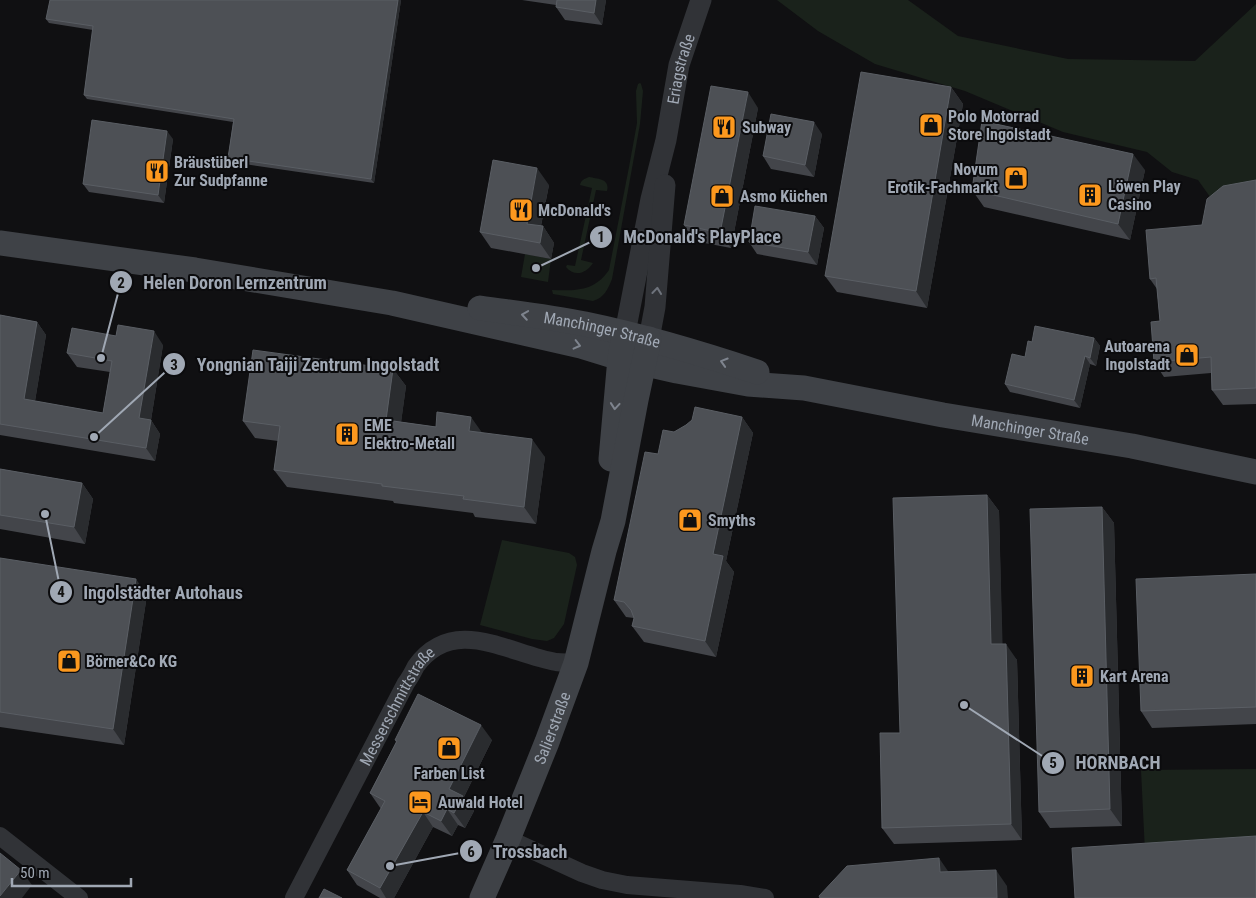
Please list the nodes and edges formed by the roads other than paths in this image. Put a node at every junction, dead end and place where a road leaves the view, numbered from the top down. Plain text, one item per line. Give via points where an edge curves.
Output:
1 (700, 0) edge
2 (666, 140) junction
3 (0, 243) edge
4 (392, 304) junction
5 (625, 333) junction
6 (649, 339) junction
7 (620, 358) junction
8 (645, 364) junction
9 (804, 388) junction
10 (1256, 472) edge
11 (604, 551) junction
12 (576, 663) junction
13 (0, 836) edge
14 (508, 839) junction
15 (78, 898) edge
16 (294, 898) edge
17 (482, 898) edge
18 (765, 898) edge

1 - 2 street, Eriagstraße via 679,65
2 - 5 street, Eriagstraße
6 -> 2 street, Eriagstraße via 664,212
3 - 4 main road, Manchinger Straße via 196,270
5 -> 4 main road, Manchinger Straße via 468,306
4 -> 7 main road, Manchinger Straße via 581,346
5 - 6 main road, Manchinger Straße
5 - 7 main road, Salierstraße
6 - 8 main road, Eriagstraße
9 -> 6 main road, Manchinger Straße
7 - 8 main road, Manchinger Straße
7 -> 11 main road, Salierstraße
8 - 9 main road, Manchinger Straße via 748,384
8 - 11 main road, Salierstraße via 613,522
9 - 10 main road, Manchinger Straße via 1127,445
11 - 12 main road, Salierstraße
12 - 14 main road, Salierstraße
12 - 16 street, Messerschmittstraße via 557,662 468,639 449,642 431,651 406,683
13 - 15 street
14 - 17 main road, Salierstraße
14 - 18 street via 602,880

